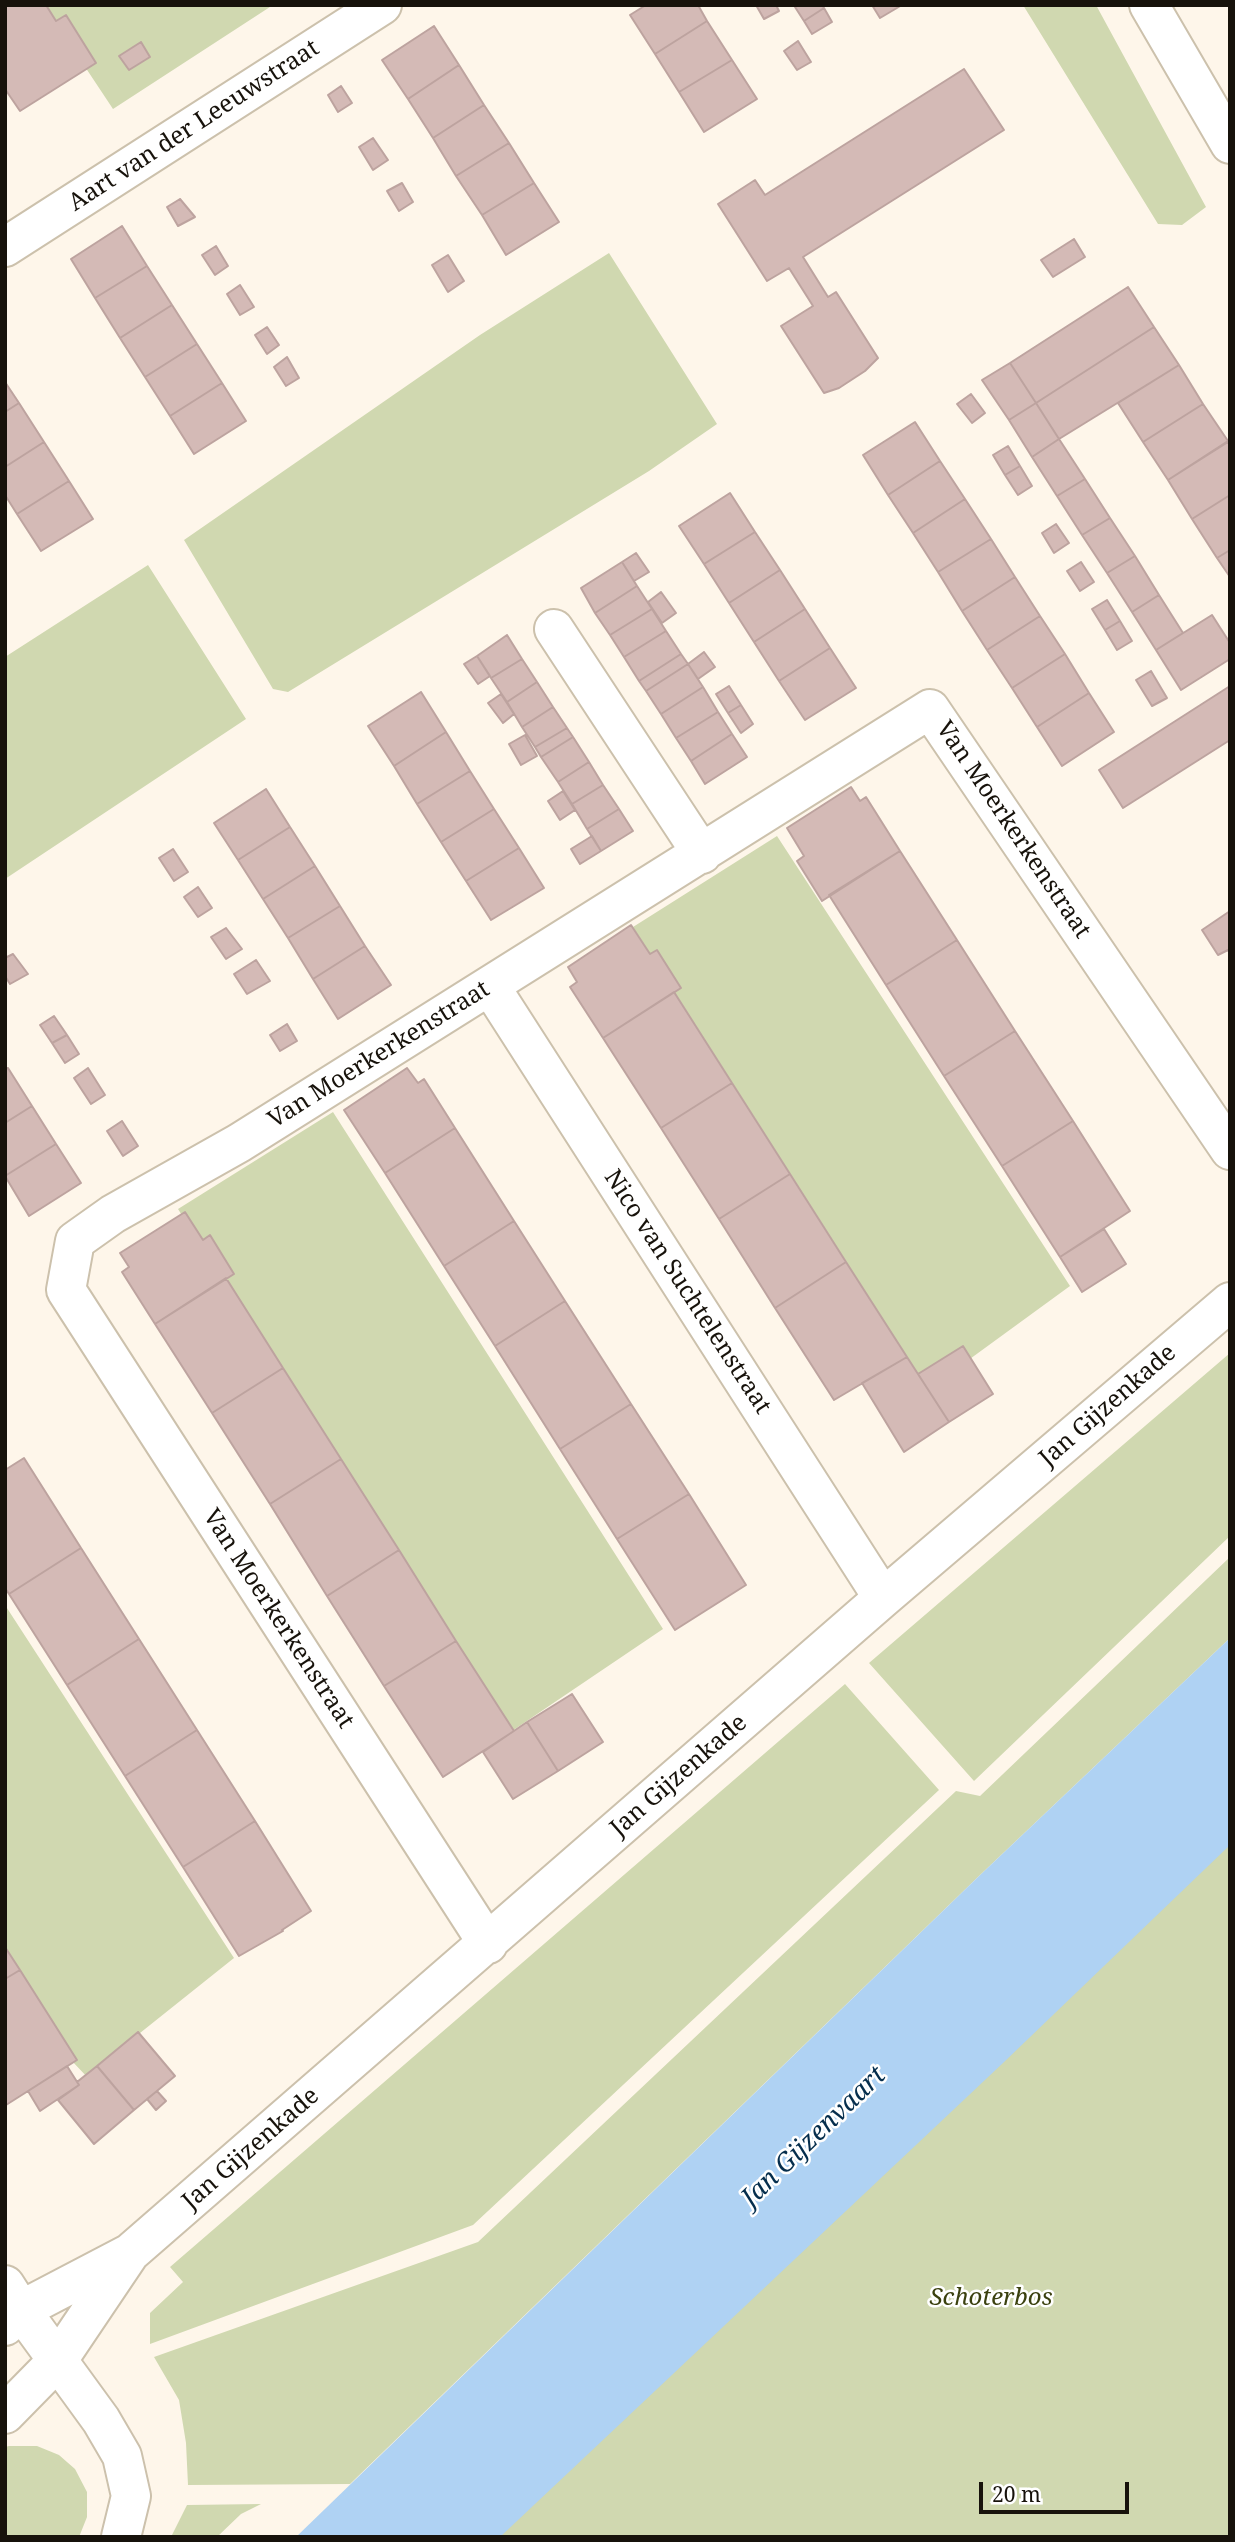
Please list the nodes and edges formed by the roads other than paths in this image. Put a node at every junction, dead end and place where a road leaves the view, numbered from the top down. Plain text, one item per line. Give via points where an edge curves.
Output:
1 (383, 5) edge
2 (1149, 5) edge
3 (1230, 144) edge
4 (5, 247) edge
5 (554, 629) dead end
6 (702, 854) junction
7 (491, 986) junction
8 (1230, 1150) edge
9 (1230, 1302) edge
10 (883, 1598) junction
11 (488, 1944) junction
12 (130, 2253) junction
13 (10, 2307) edge
14 (58, 2360) junction
15 (5, 2414) edge
16 (121, 2537) edge

1 - 4 street, Aart van der Leeuwstraat
2 - 3 street
5 - 6 street
6 - 7 street, Van Moerkerkenstraat
6 - 8 street, Van Moerkerkenstraat via 930,709
7 - 10 street, Nico van Suchtelenstraat
7 - 11 street, Van Moerkerkenstraat via 75,1241 66,1290
9 - 10 street, Jan Gijzenkade
10 - 11 street, Jan Gijzenkade
11 - 12 street, Jan Gijzenkade
12 - 13 street, Jan Gijzenkade
12 - 14 street, Jan Gijzenkade
13 - 14 street
14 - 15 street, Jan Gijzenkade
14 - 16 street via 122,2456 131,2496

